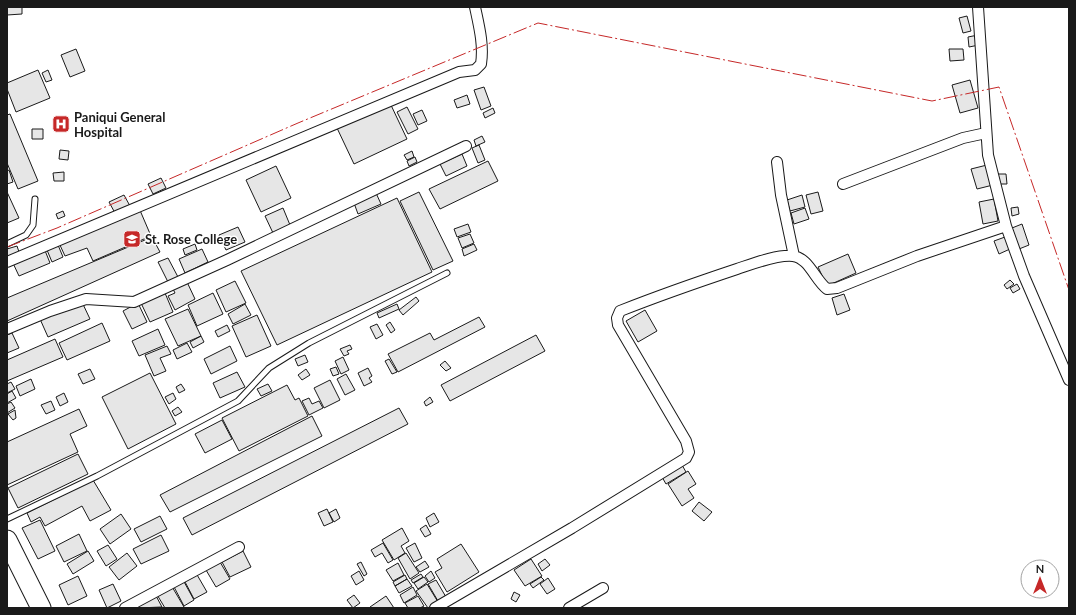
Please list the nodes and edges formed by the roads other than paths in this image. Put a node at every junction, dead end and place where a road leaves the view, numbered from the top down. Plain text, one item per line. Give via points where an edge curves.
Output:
1 (475, 7) edge
2 (978, 7) edge
3 (986, 133) junction
4 (466, 146) dead end
5 (777, 162) dead end
6 (843, 184) dead end
7 (35, 199) dead end
8 (1006, 226) junction
9 (7, 244) edge
10 (794, 256) junction
11 (7, 262) edge
12 (447, 273) dead end
13 (7, 329) edge
14 (1069, 380) edge
15 (7, 519) edge
16 (7, 540) edge
17 (238, 547) dead end
18 (603, 588) dead end
19 (41, 608) edge
20 (125, 608) edge
21 (435, 608) edge
22 (569, 608) edge

1 - 11 street via 483,56 481,64 475,70 459,72
2 - 3 street
3 - 6 street via 963,138
3 - 8 street via 988,155
4 - 13 street via 134,302 86,298
5 - 10 street via 781,196
7 - 9 lane via 33,225 26,235
8 - 10 street via 917,256 837,288 827,289 805,262
8 - 14 street via 1024,276
10 - 21 street via 770,258 620,311 618,324 686,441 689,452 686,458
12 - 15 lane via 309,343 269,368 238,401 96,476
16 - 19 highway
17 - 20 street
18 - 22 street

